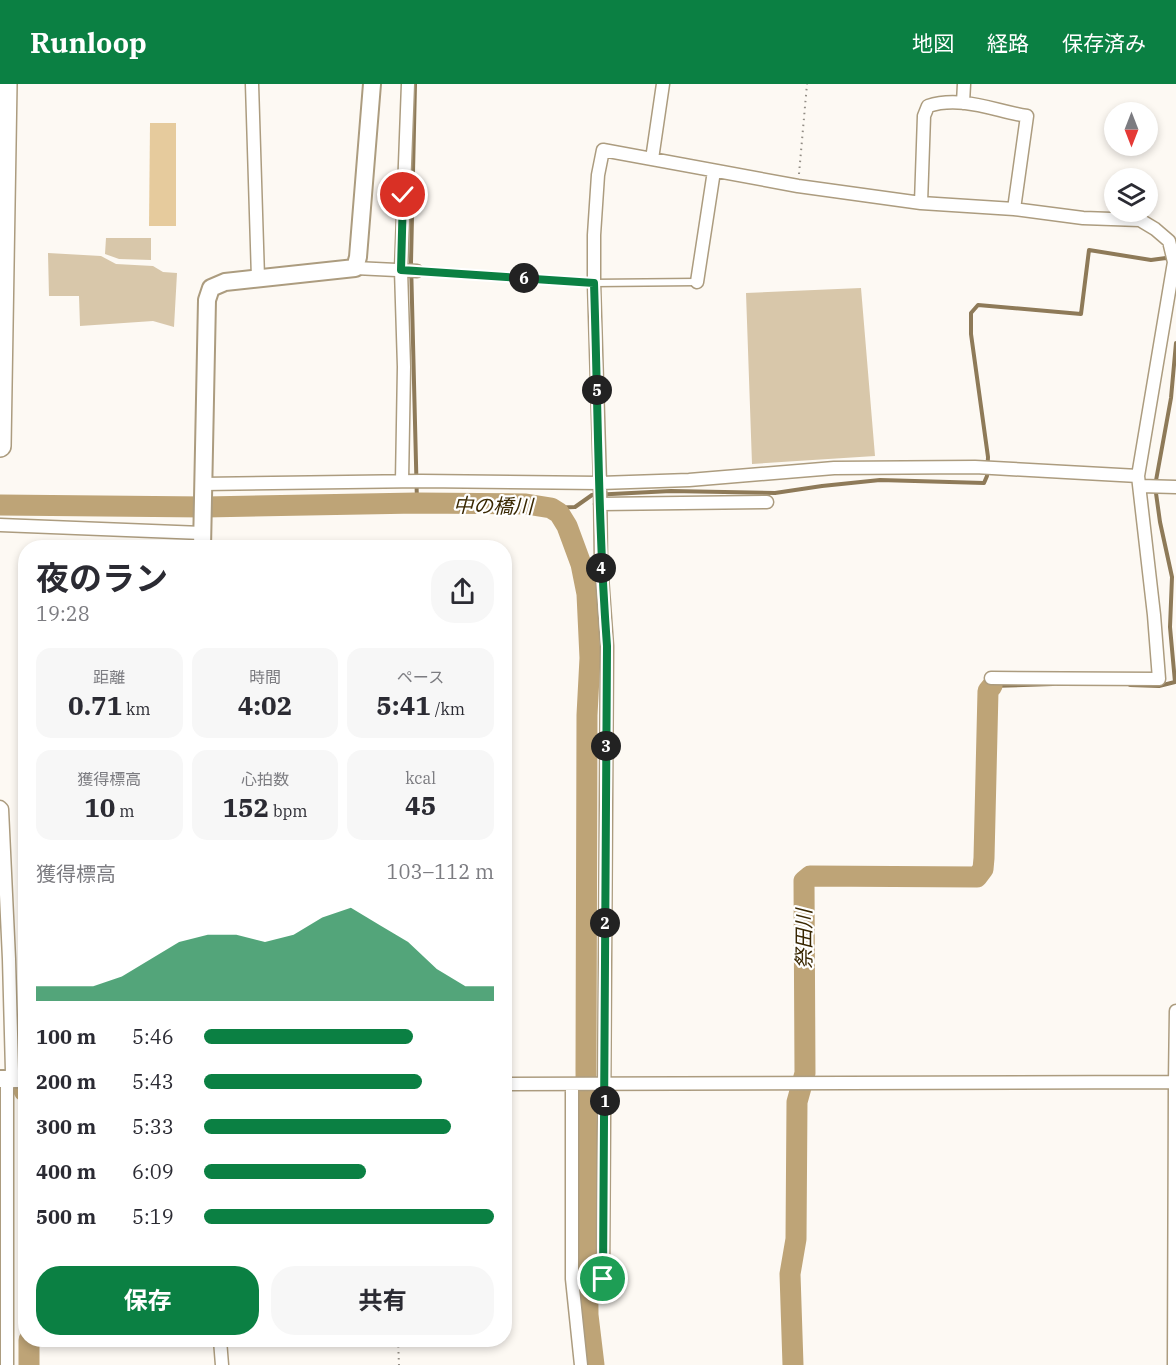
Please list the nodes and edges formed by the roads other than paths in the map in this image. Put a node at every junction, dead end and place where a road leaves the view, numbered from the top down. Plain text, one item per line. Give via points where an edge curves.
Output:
1 (6, 84) edge
2 (252, 84) edge
3 (372, 84) edge
4 (408, 84) edge
5 (663, 84) edge
6 (964, 84) edge
7 (963, 102) junction
8 (652, 159) junction
9 (714, 171) junction
10 (921, 203) junction
11 (1014, 209) junction
12 (355, 267) junction
13 (408, 271) junction
14 (258, 278) junction
15 (697, 282) joint
16 (594, 283) junction
17 (0, 446) edge
18 (410, 481) junction
19 (1139, 481) junction
20 (1176, 488) edge
21 (202, 491) junction
22 (689, 491) junction
23 (600, 494) junction
24 (767, 502) dead end
25 (0, 525) edge
26 (202, 534) edge
27 (991, 678) dead end
28 (0, 807) edge
29 (1176, 1011) edge
30 (12, 1079) edge
31 (1175, 1082) edge
32 (512, 1084) edge
33 (574, 1084) junction
34 (602, 1084) junction
35 (574, 1279) junction
36 (221, 1347) edge
37 (7, 1365) edge
38 (222, 1365) edge
39 (581, 1365) edge
40 (1174, 1365) edge

1 - 17 highway
2 - 14 street
3 - 12 street
4 - 13 street
5 - 8 street
6 - 7 street
7 - 10 street via 928,106 924,116
7 - 11 street via 1028,116
8 - 9 street
8 - 16 street via 603,150 598,175
9 - 10 street
9 - 15 street
10 - 11 street
11 - 19 street via 1140,220 1168,241 1174,262
12 - 13 street
12 - 14 street
13 - 16 lane
13 - 18 street via 404,367
14 - 21 street via 211,288 207,300
15 - 16 lane
16 - 23 street
18 - 21 street
18 - 23 street
19 - 20 street
19 - 22 street via 975,467 834,468
19 - 27 street via 1159,679
21 - 26 street
22 - 23 street
22 - 23 street
22 - 24 street
23 - 34 street via 607,646
25 - 26 street
28 - 30 street
29 - 31 street
30 - 37 street via 7,1087
31 - 34 street
31 - 40 street
32 - 33 street
33 - 34 street
33 - 35 street
34 - 35 street via 603,1279
35 - 39 street
36 - 38 street

